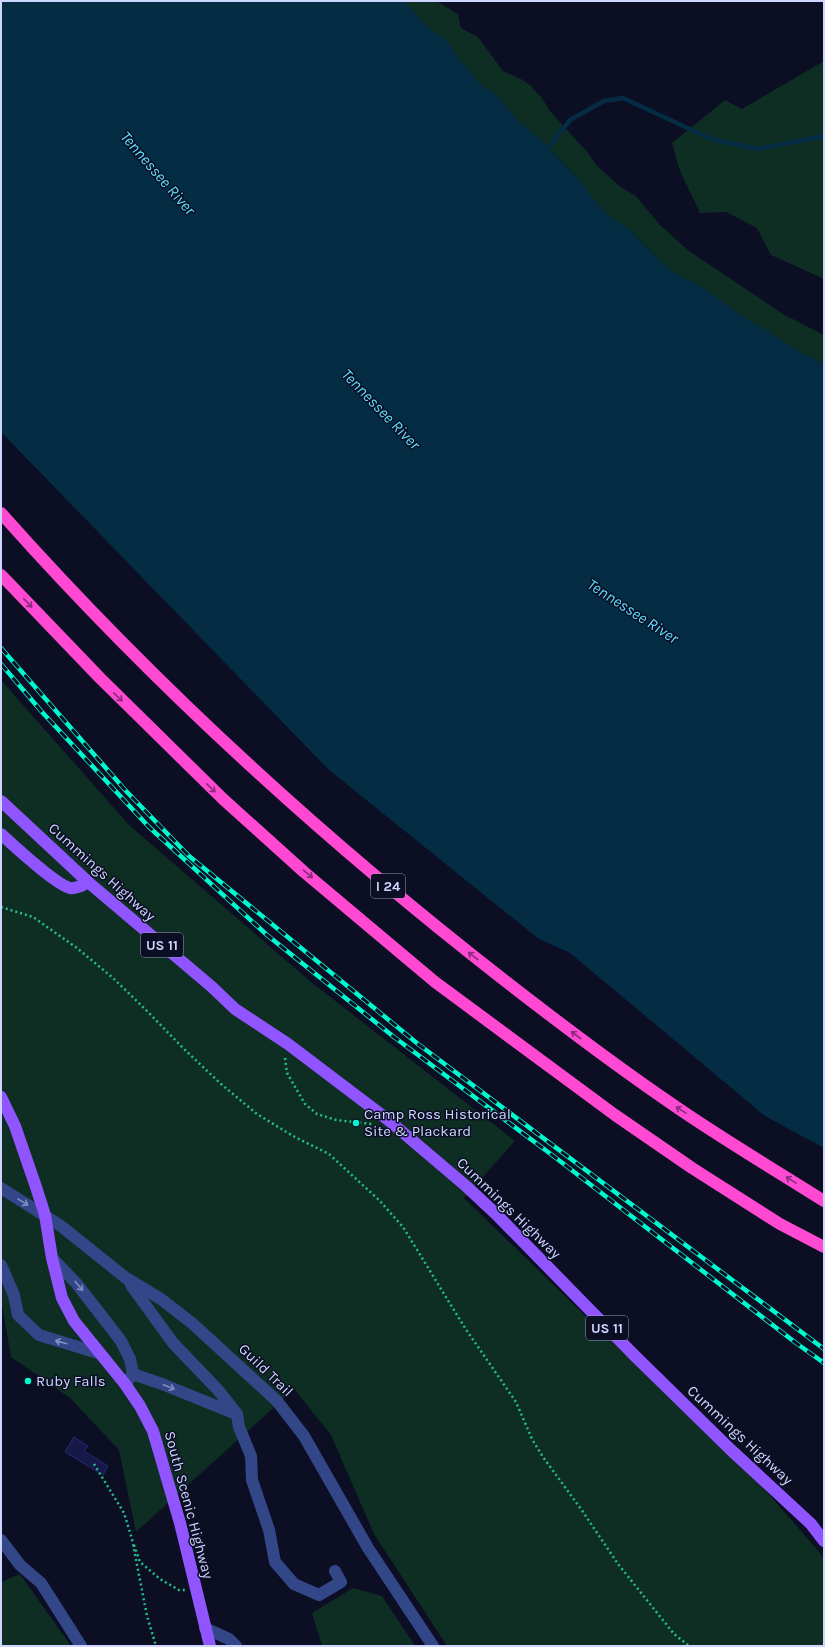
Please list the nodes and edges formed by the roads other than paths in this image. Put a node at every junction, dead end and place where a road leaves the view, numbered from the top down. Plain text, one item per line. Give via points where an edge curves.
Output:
1 (1, 512) edge
2 (1, 575) edge
3 (1, 802) edge
4 (1, 834) edge
5 (88, 882) junction
6 (1, 1097) edge
7 (1, 1188) edge
8 (824, 1201) edge
9 (45, 1215) junction
10 (824, 1248) edge
11 (52, 1258) junction
12 (1, 1265) edge
13 (126, 1278) junction
14 (98, 1353) junction
15 (133, 1374) junction
16 (125, 1384) junction
17 (237, 1414) junction
18 (1, 1540) edge
19 (824, 1541) edge
20 (336, 1571) dead end
21 (205, 1628) junction
22 (81, 1646) edge
23 (210, 1646) edge
24 (236, 1646) edge
25 (433, 1646) edge

8 -> 1 highway, I 24 via 670,1103 582,1040 460,946 359,863 244,762 43,560
2 -> 10 highway via 100,678 223,799 304,872 435,982 621,1120 780,1224
3 - 5 main road, Cummings Highway / US 11
4 - 5 main road via 62,885 80,887
5 - 19 main road, Cummings Highway / US 11 via 235,1009 288,1044 435,1158 496,1214 731,1450 811,1524
6 - 9 main road, South Scenic Highway via 15,1126
7 -> 9 lane, Guild Trail
9 - 11 main road, South Scenic Highway
9 - 13 lane, Guild Trail
11 - 14 main road, South Scenic Highway via 62,1298 74,1321
11 -> 15 lane via 77,1284 121,1341 130,1359
14 -> 12 lane via 40,1335 18,1314 14,1295
13 - 17 lane via 173,1343
13 - 25 lane, Guild Trail via 161,1299 192,1324 277,1401 304,1436 368,1548
14 - 16 main road, South Scenic Highway
15 - 16 lane
15 -> 17 lane
16 - 21 main road, South Scenic Highway via 153,1431 162,1457
17 - 20 lane via 239,1427 251,1456 252,1480 270,1530 274,1562 294,1584 319,1595 341,1582
18 - 22 lane via 20,1565 41,1583
21 - 23 main road, South Scenic Highway
21 - 24 lane via 229,1639

